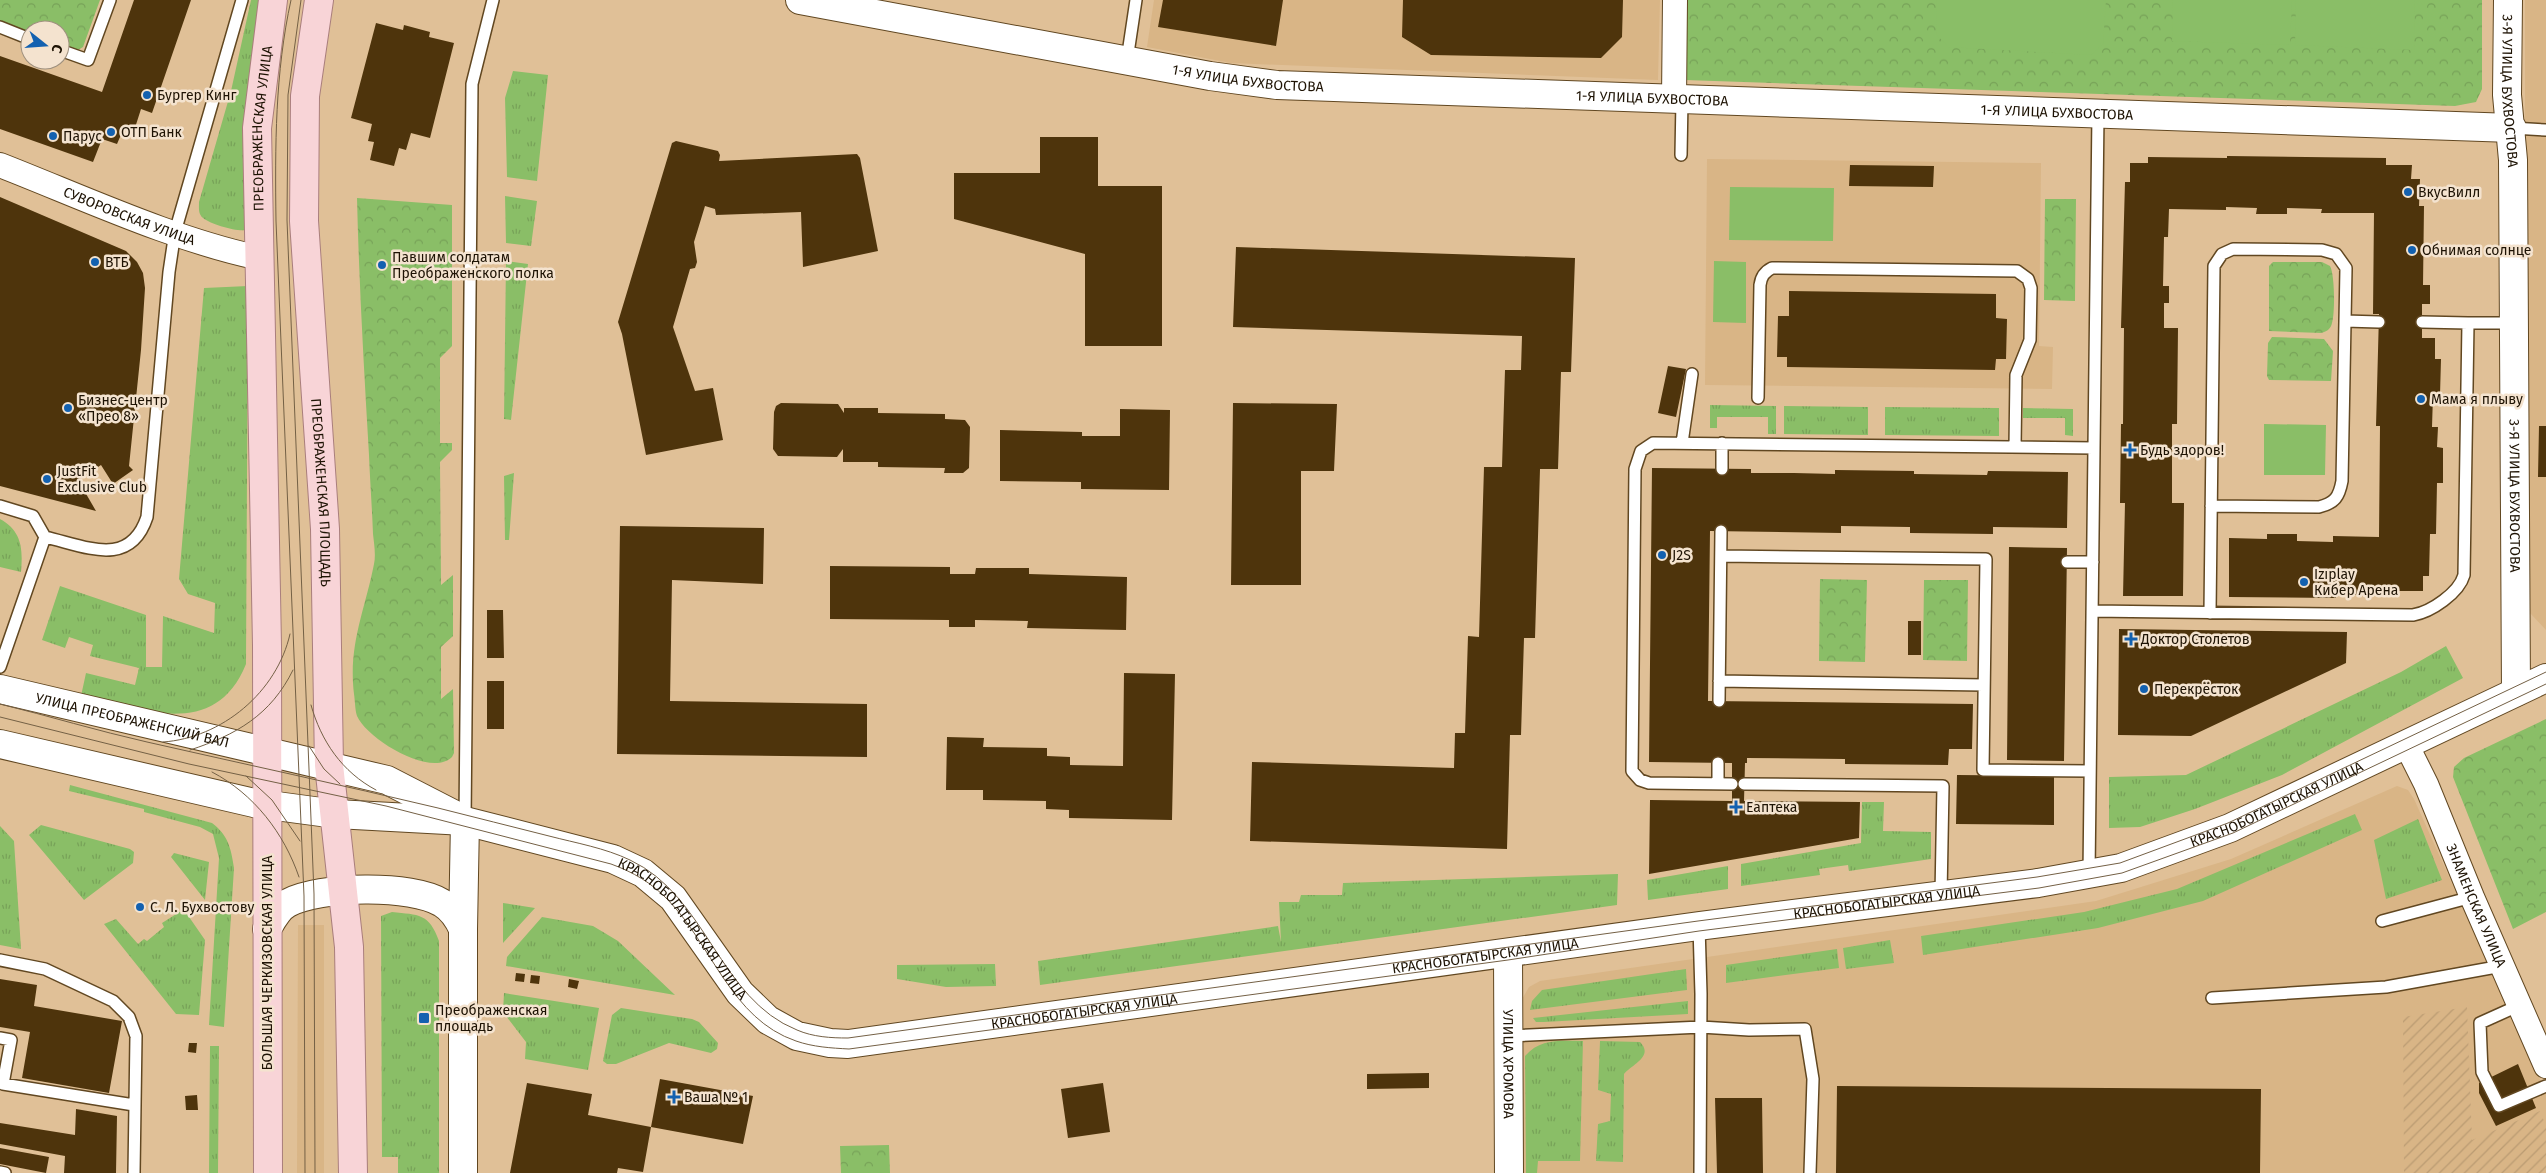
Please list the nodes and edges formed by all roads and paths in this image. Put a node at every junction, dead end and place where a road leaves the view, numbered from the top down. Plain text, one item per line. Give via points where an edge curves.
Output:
1 (110, 0) edge
2 (242, 0) edge
3 (273, 0) edge
4 (320, 0) edge
5 (493, 0) edge
6 (800, 0) edge
7 (1136, 0) edge
8 (1675, 0) edge
9 (2508, 0) edge
10 (870, 6) edge
11 (0, 27) edge
12 (20, 34) edge
13 (70, 54) edge
14 (1127, 60) junction
15 (1678, 100) junction
16 (2098, 114) junction
17 (2512, 128) junction
18 (2546, 130) edge
19 (1681, 155) dead end
20 (0, 165) edge
21 (175, 232) junction
22 (260, 258) junction
23 (2345, 321) junction
24 (2379, 322) dead end
25 (2422, 322) dead end
26 (2468, 323) junction
27 (2514, 323) junction
28 (1692, 374) dead end
29 (1758, 398) dead end
30 (1682, 443) junction
31 (1722, 444) junction
32 (2015, 447) junction
33 (2094, 448) junction
34 (1722, 469) dead end
35 (0, 506) edge
36 (2211, 506) junction
37 (1721, 531) dead end
38 (45, 537) junction
39 (1721, 556) junction
40 (2067, 562) dead end
41 (2093, 562) junction
42 (2092, 611) junction
43 (2210, 612) junction
44 (0, 667) edge
45 (2546, 678) edge
46 (1719, 681) junction
47 (1984, 684) junction
48 (0, 689) edge
49 (2516, 692) junction
50 (1719, 701) dead end
51 (0, 744) edge
52 (2407, 746) junction
53 (266, 753) junction
54 (1718, 763) dead end
55 (329, 765) junction
56 (2090, 771) junction
57 (1718, 784) junction
58 (1732, 784) dead end
59 (1744, 784) dead end
60 (266, 805) junction
61 (336, 814) junction
62 (466, 820) junction
63 (2089, 874) junction
64 (344, 892) junction
65 (1941, 895) junction
66 (2472, 897) junction
67 (2382, 921) dead end
68 (1699, 926) junction
69 (266, 929) junction
70 (463, 930) junction
71 (1508, 954) junction
72 (0, 960) edge
73 (2502, 966) junction
74 (2212, 998) dead end
75 (2520, 1004) junction
76 (1701, 1028) junction
77 (1508, 1036) junction
78 (0, 1038) edge
79 (2546, 1066) edge
80 (2, 1084) edge
81 (2546, 1086) edge
82 (134, 1105) junction
83 (0, 1172) edge
84 (5, 1173) edge
85 (134, 1173) edge
86 (268, 1173) edge
87 (353, 1173) edge
88 (463, 1173) edge
89 (1509, 1173) edge
90 (1700, 1173) edge
91 (1810, 1173) edge

1 - 13 lane via 88,60
2 - 21 lane
3 - 22 main road, ПРЕОБРАЖЕНСКАЯ УЛИЦА via 257,128
4 - 55 main road, ПРЕОБРАЖЕНСКАЯ ПЛОЩАДЬ via 306,96 304,221 325,529
5 - 62 lane via 472,84
6 - 10 street, 1-Я УЛИЦА БУХВОСТОВА
7 - 14 lane
8 - 15 street
9 - 17 street, 3-Я УЛИЦА БУХВОСТОВА via 2507,96
10 - 14 street, 1-Я УЛИЦА БУХВОСТОВА
11 - 12 lane
14 - 15 street, 1-Я УЛИЦА БУХВОСТОВА via 1277,85
15 - 16 street, 1-Я УЛИЦА БУХВОСТОВА
15 - 19 lane
16 - 17 street, 1-Я УЛИЦА БУХВОСТОВА
16 - 33 lane
17 - 18 lane
17 - 27 street, 3-Я УЛИЦА БУХВОСТОВА
20 - 21 street, СУВОРОВСКАЯ УЛИЦА
21 - 22 street, СУВОРОВСКАЯ УЛИЦА via 230,252
21 - 38 lane via 147,517 142,531 134,542 121,549 102,550
22 - 53 main road
23 - 24 lane
23 - 36 lane via 2342,481 2335,501 2319,507
23 - 36 lane via 2346,268 2336,254 2322,250 2233,249 2218,258 2214,266
25 - 26 lane
26 - 27 lane
26 - 43 lane via 2464,575 2457,589 2426,611 2413,615
27 - 49 street, 3-Я УЛИЦА БУХВОСТОВА
28 - 30 lane
29 - 32 lane via 1760,285 1761,279 1772,268 2017,272 2028,280 2031,288 2030,340 2016,375
30 - 31 lane
30 - 57 lane via 1653,443 1641,451 1634,469 1631,763 1635,776 1646,782
31 - 32 lane
31 - 34 lane
32 - 33 lane
33 - 41 lane
35 - 38 lane via 33,516
36 - 43 lane
37 - 39 lane
38 - 44 lane
39 - 46 lane
39 - 47 lane via 1986,559
40 - 41 lane
41 - 42 lane
42 - 43 lane
42 - 56 lane
45 - 49 street, КРАСНОБОГАТЫРСКАЯ УЛИЦА
46 - 47 lane
46 - 50 lane
47 - 56 lane via 1983,770
48 - 53 street, УЛИЦА ПРЕОБРАЖЕНСКИЙ ВАЛ
49 - 52 street, КРАСНОБОГАТЫРСКАЯ УЛИЦА
51 - 60 street
52 - 63 street, КРАСНОБОГАТЫРСКАЯ УЛИЦА via 2230,828 2121,868
52 - 66 street, ЗНАМЕНСКАЯ УЛИЦА
53 - 55 street, КРАСНОБОГАТЫРСКАЯ УЛИЦА
53 - 60 main road, БОЛЬШАЯ ЧЕРКИЗОВСКАЯ УЛИЦА
54 - 57 lane
55 - 61 main road
55 - 62 street, КРАСНОБОГАТЫРСКАЯ УЛИЦА via 387,780
56 - 63 lane
57 - 58 lane
59 - 65 lane via 1943,786
60 - 61 street, КРАСНОБОГАТЫРСКАЯ УЛИЦА
60 - 69 main road, БОЛЬШАЯ ЧЕРКИЗОВСКАЯ УЛИЦА
61 - 62 street, КРАСНОБОГАТЫРСКАЯ УЛИЦА
61 - 64 main road
62 - 70 street
62 - 71 street, КРАСНОБОГАТЫРСКАЯ УЛИЦА via 593,853 644,873 673,898 726,974 754,1007 783,1030 830,1043 872,1042
63 - 65 street, КРАСНОБОГАТЫРСКАЯ УЛИЦА
64 - 69 street via 314,894 286,904
64 - 70 street via 400,890 429,897 450,909
64 - 87 main road via 349,946
65 - 68 street, КРАСНОБОГАТЫРСКАЯ УЛИЦА
66 - 67 lane
66 - 73 street, ЗНАМЕНСКАЯ УЛИЦА
68 - 71 street, КРАСНОБОГАТЫРСКАЯ УЛИЦА
68 - 76 lane
69 - 86 main road, БОЛЬШАЯ ЧЕРКИЗОВСКАЯ УЛИЦА
70 - 88 street
71 - 77 street, УЛИЦА ХРОМОВА
72 - 82 lane via 45,969 113,1001 128,1017 136,1036
73 - 74 lane via 2386,987
73 - 75 street, ЗНАМЕНСКАЯ УЛИЦА
75 - 79 street, ЗНАМЕНСКАЯ УЛИЦА
75 - 81 lane via 2480,1023 2482,1072 2499,1106
76 - 77 lane
76 - 90 lane
76 - 91 lane via 1805,1029 1813,1079
77 - 89 street, УЛИЦА ХРОМОВА
78 - 80 lane via 10,1040
80 - 82 lane
82 - 85 lane
83 - 84 lane

